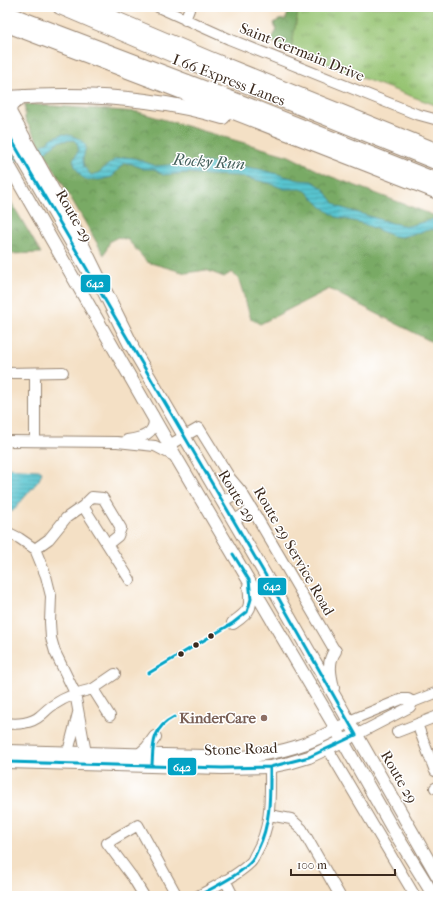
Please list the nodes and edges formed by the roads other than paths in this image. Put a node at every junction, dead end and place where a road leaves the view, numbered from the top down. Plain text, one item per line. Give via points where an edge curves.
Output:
1 (60, 7) edge
2 (88, 7) edge
3 (104, 7) edge
4 (158, 7) edge
5 (190, 7) edge
6 (7, 13) edge
7 (185, 20) junction
8 (120, 21) junction
9 (7, 25) edge
10 (7, 98) edge
11 (23, 98) junction
12 (438, 120) edge
13 (14, 137) edge
14 (317, 145) junction
15 (438, 151) edge
16 (7, 162) edge
17 (438, 163) edge
18 (438, 181) edge
19 (438, 192) edge
20 (131, 345) joint
21 (63, 372) dead end
22 (7, 373) edge
23 (35, 373) junction
24 (153, 415) junction
25 (184, 437) junction
26 (7, 441) edge
27 (35, 441) junction
28 (117, 442) junction
29 (170, 445) junction
30 (176, 457) junction
31 (241, 491) junction
32 (222, 502) junction
33 (83, 506) junction
34 (252, 509) junction
35 (233, 521) junction
36 (7, 532) edge
37 (108, 544) junction
38 (35, 549) junction
39 (130, 580) dead end
40 (249, 580) junction
41 (232, 623) dead end
42 (302, 641) junction
43 (335, 651) junction
44 (115, 674) dead end
45 (93, 689) junction
46 (438, 692) edge
47 (76, 693) junction
48 (335, 697) junction
49 (414, 702) junction
50 (79, 709) junction
51 (110, 716) dead end
52 (438, 716) edge
53 (349, 721) junction
54 (7, 723) edge
55 (417, 724) junction
56 (336, 729) junction
57 (397, 732) dead end
58 (356, 735) junction
59 (155, 737) dead end
60 (342, 741) junction
61 (328, 749) junction
62 (7, 751) edge
63 (68, 752) junction
64 (86, 753) junction
65 (139, 755) junction
66 (7, 762) edge
67 (270, 767) junction
68 (435, 771) dead end
69 (269, 815) junction
70 (438, 876) edge
71 (225, 880) junction
72 (144, 896) edge
73 (177, 896) edge
74 (198, 896) edge
75 (233, 896) edge
76 (340, 896) edge
77 (415, 896) edge
78 (434, 896) edge

1 - 17 highway, I 66 Express Lanes via 154,48
2 - 8 highway
3 - 8 highway
4 - 7 street, Saint Germain Drive
5 - 7 street
6 - 18 highway, I 66 Express Lanes
7 - 12 street, Saint Germain Drive via 416,114
8 - 15 highway
9 - 14 highway
10 - 11 highway
11 - 13 highway via 12,104 9,110
11 - 14 highway via 113,98 162,102 207,112
13 - 20 highway via 77,235
14 - 19 highway
16 - 24 main road, Route 29
20 - 25 main road, Route 29
21 - 23 street
22 - 23 street
23 - 27 street
24 - 28 street via 153,426 149,433 142,438
24 - 29 main road, Route 29
25 - 29 street
25 - 31 street, Route 29 Service Road via 199,428
25 - 32 main road, Route 29
26 - 27 street
27 - 28 street
28 - 30 street via 155,446
29 - 30 main road, Route 29
30 - 40 main road, Route 29
31 - 32 street
31 - 34 street, Route 29 Service Road
32 - 35 main road, Route 29
33 - 37 street
33 - 37 street via 92,497 103,498 121,528 118,536
33 - 38 street via 66,518 49,539
34 - 35 street
34 - 43 street, Route 29 Service Road
35 - 42 main road, Route 29
36 - 38 street
37 - 39 street
38 - 47 street via 51,596 51,638
40 - 41 main road via 249,608 244,616
40 - 56 main road, Route 29
42 - 43 main road via 321,653
42 - 48 main road, Route 29
43 - 48 main road via 329,664
44 - 45 street
45 - 47 street
45 - 51 street
46 - 49 street, Stone Road
47 - 50 street
47 - 54 street via 54,705 39,718 26,723
48 - 53 main road, Route 29
49 - 53 street, Stone Road via 402,699
49 - 58 street, Stone Road via 410,707
50 - 63 street
50 - 64 street
52 - 55 street
53 - 56 main road, Stone Road
53 - 58 main road, Route 29
55 - 57 street
55 - 68 street
56 - 60 main road, Route 29
56 - 65 main road, Stone Road via 298,746 270,754 244,757
58 - 60 main road, Stone Road
58 - 70 main road, Route 29
59 - 65 main road
60 - 61 main road, Stone Road
60 - 78 main road, Route 29
61 - 67 main road, Stone Road
61 - 77 street
62 - 63 main road, Stone Road
63 - 64 main road, Stone Road
64 - 65 main road, Stone Road
66 - 67 main road, Stone Road
67 - 69 street
69 - 71 street via 265,836 250,863
69 - 76 street via 291,819 302,829
71 - 74 street
71 - 75 street
72 - 73 street via 107,843 138,825

